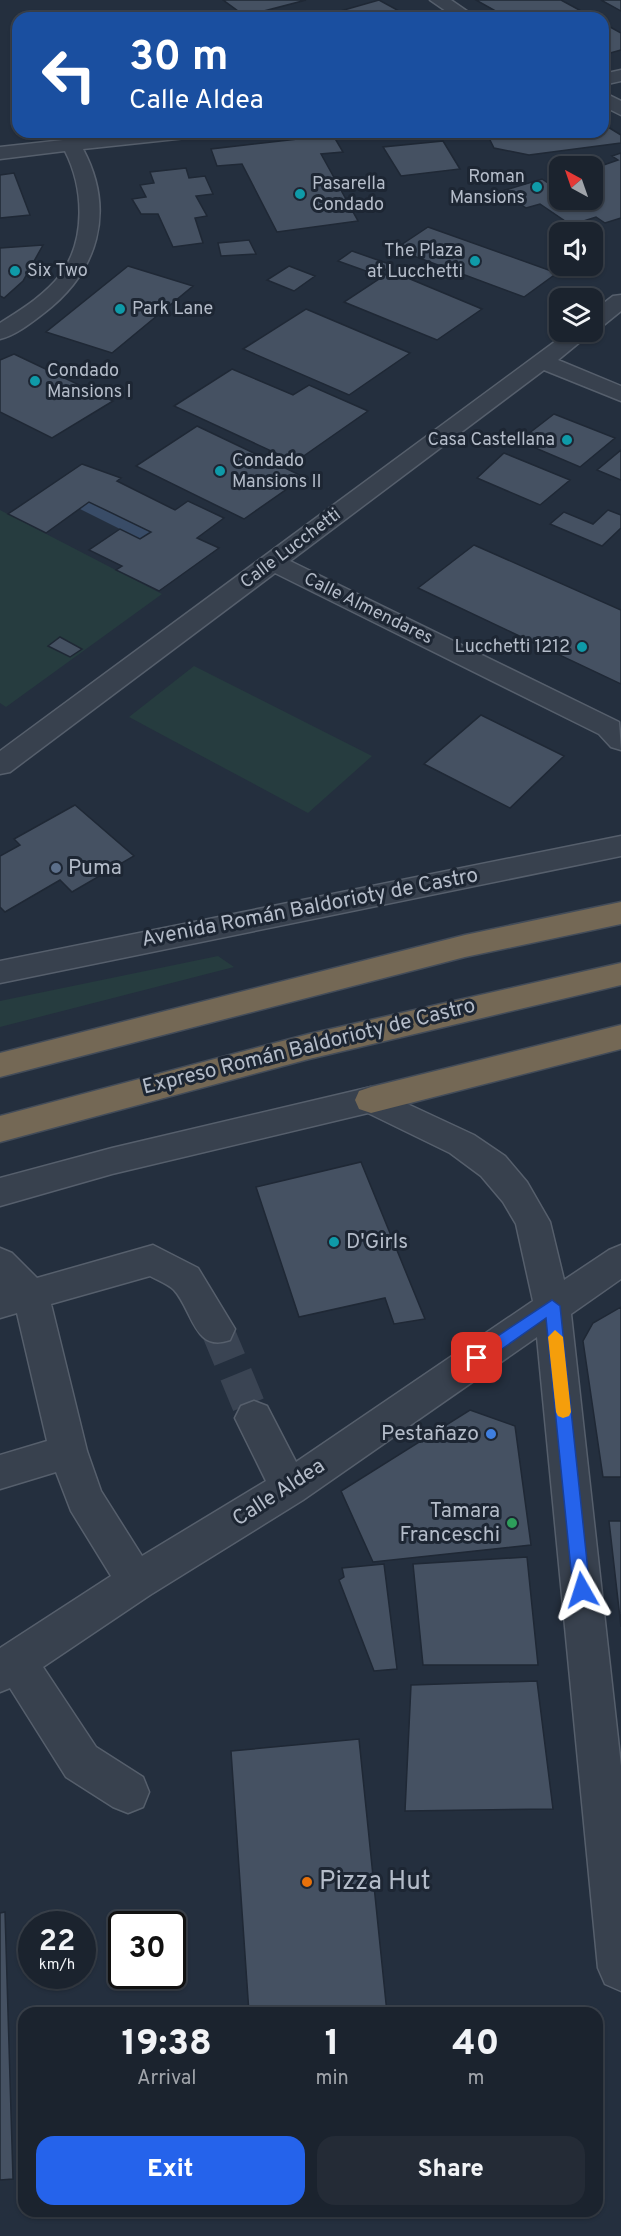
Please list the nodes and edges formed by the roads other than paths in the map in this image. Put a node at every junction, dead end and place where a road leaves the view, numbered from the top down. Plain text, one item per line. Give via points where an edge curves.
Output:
1 (438, 0) edge
2 (458, 12) edge
3 (133, 138) edge
4 (71, 145) junction
5 (0, 153) edge
6 (621, 301) edge
7 (603, 315) edge
8 (0, 332) edge
9 (568, 342) edge
10 (541, 362) junction
11 (621, 394) edge
12 (273, 562) junction
13 (621, 741) edge
14 (0, 765) edge
15 (621, 846) edge
16 (621, 913) edge
17 (0, 972) edge
18 (621, 974) edge
19 (621, 1037) edge
20 (0, 1065) edge
21 (371, 1100) junction
22 (0, 1129) edge
23 (0, 1192) edge
24 (621, 1260) edge
25 (0, 1263) edge
26 (15, 1299) edge
27 (552, 1306) junction
28 (217, 1329) tunnel mouth
29 (254, 1418) tunnel mouth
30 (68, 1450) junction
31 (0, 1472) edge
32 (289, 1488) junction
33 (136, 1582) junction
34 (8, 1666) edge
35 (128, 1792) dead end
36 (621, 1968) edge

1 - 2 street
3 - 4 street
4 - 5 street
4 - 8 street via 91,200 82,252 76,267 52,295
6 - 7 street
9 - 10 street, Calle Lucchetti
10 - 11 street
10 - 12 street, Calle Lucchetti
12 - 13 street, Calle Almendares via 609,728
12 - 14 street, Calle Lucchetti
15 - 17 street, Avenida Román Baldorioty de Castro
16 - 20 highway via 465,946
18 - 22 highway, Expreso Román Baldorioty de Castro via 147,1087
19 - 21 highway
21 - 23 street via 112,1161
21 - 27 street via 462,1144 493,1166 533,1222
24 - 27 street
25 - 26 street
26 - 28 street via 153,1260 186,1279
26 - 30 street
27 - 32 street, Calle Aldea
27 - 36 street
29 - 32 street
30 - 31 street
30 - 33 street via 85,1498
32 - 33 street, Calle Aldea
33 - 34 street, Calle Aldea
34 - 35 street via 81,1762

